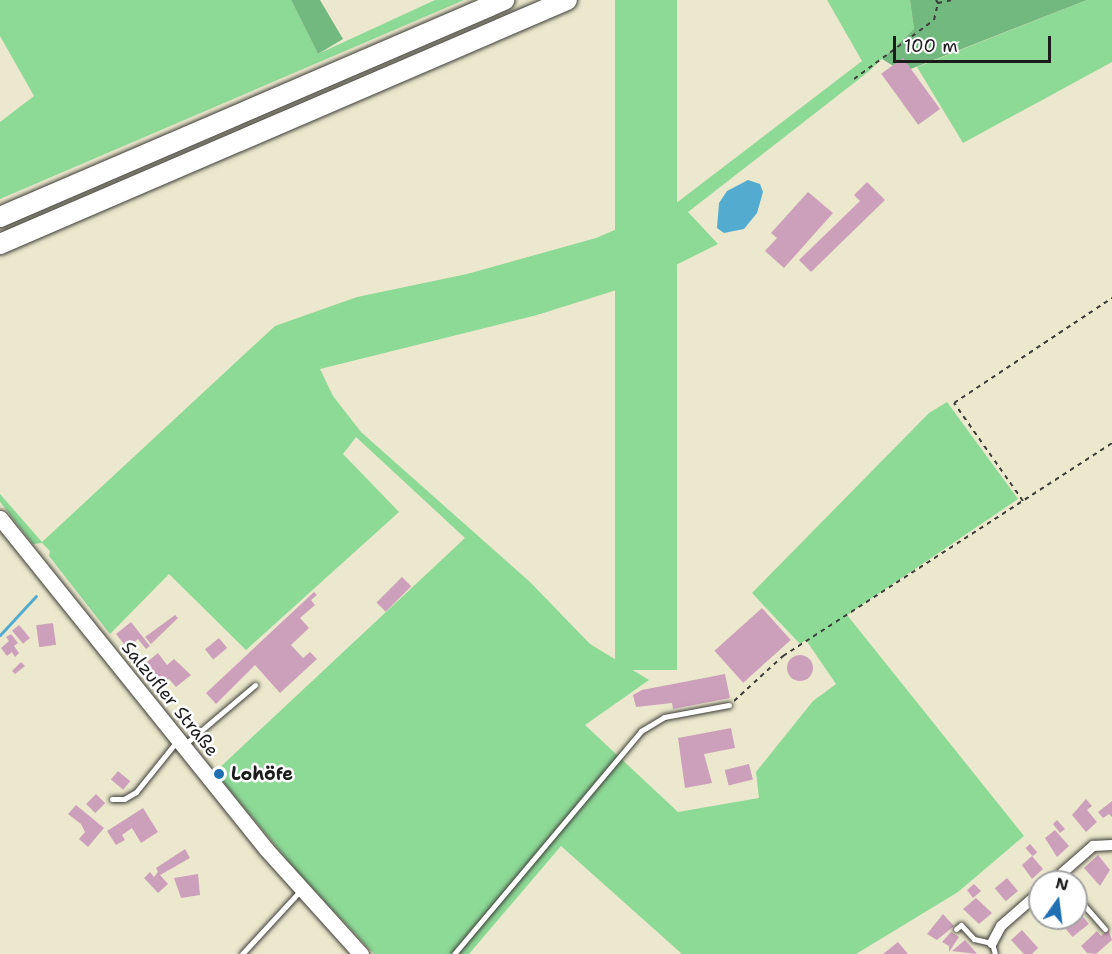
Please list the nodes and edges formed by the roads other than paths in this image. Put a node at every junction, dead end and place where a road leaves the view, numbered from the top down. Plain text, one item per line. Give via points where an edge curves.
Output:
1 (504, 0) edge
2 (567, 0) edge
3 (0, 217) edge
4 (0, 244) edge
5 (0, 518) edge
6 (255, 685) dead end
7 (729, 705) road end
8 (180, 743) junction
9 (112, 800) dead end
10 (1112, 844) edge
11 (1068, 870) edge
12 (301, 890) junction
13 (1028, 902) edge
14 (1088, 910) edge
15 (956, 929) dead end
16 (1105, 929) dead end
17 (994, 948) edge
18 (242, 954) edge
19 (361, 954) edge
20 (454, 954) edge

1 - 3 highway
2 - 4 highway
5 - 8 main road, Salzufler Straße
6 - 8 lane
7 - 20 lane via 664,717 641,731
8 - 9 lane via 136,792
8 - 12 main road, Salzufler Straße
10 - 11 street via 1093,846
12 - 18 lane
12 - 19 main road, Salzufler Straße
13 - 17 street via 1001,926
14 - 16 lane
15 - 17 lane via 962,925 974,939

